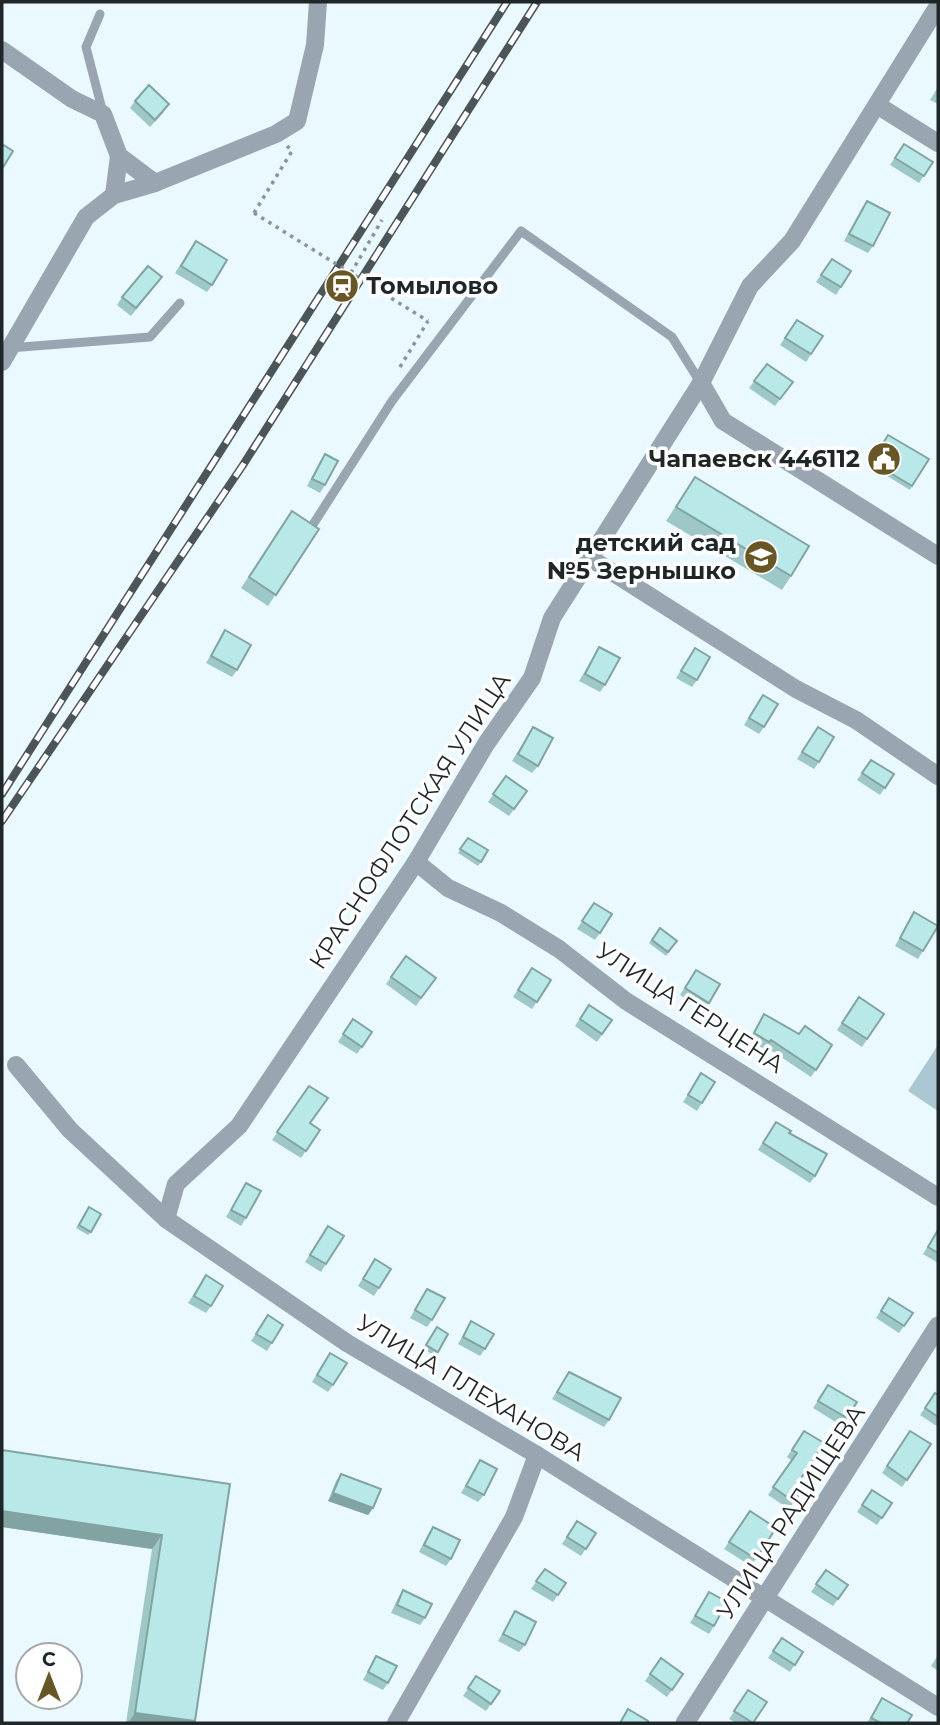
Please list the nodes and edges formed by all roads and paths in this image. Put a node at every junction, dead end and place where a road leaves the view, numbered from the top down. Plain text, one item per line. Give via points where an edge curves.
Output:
1 (318, 2) edge
2 (938, 6) edge
3 (100, 14) dead end
4 (2, 50) edge
5 (877, 105) junction
6 (103, 114) junction
7 (938, 143) edge
8 (292, 151) dead end
9 (119, 156) junction
10 (155, 183) junction
11 (114, 195) junction
12 (382, 220) dead end
13 (351, 273) junction
14 (180, 303) dead end
15 (6, 355) edge
16 (397, 372) dead end
17 (701, 383) junction
18 (314, 523) edge
19 (938, 556) edge
20 (590, 558) junction
21 (938, 776) edge
22 (416, 862) junction
23 (16, 1065) dead end
24 (938, 1197) edge
25 (166, 1219) junction
26 (938, 1326) edge
27 (537, 1455) junction
28 (765, 1598) junction
29 (938, 1707) edge
30 (396, 1723) edge
31 (685, 1723) edge

1 - 10 street via 315,44 297,121 276,134
2 - 5 street, КРАСНОФЛОТСКАЯ УЛИЦА
3 - 6 lane via 86,47
4 - 6 street via 72,99
5 - 7 street
5 - 17 street, КРАСНОФЛОТСКАЯ УЛИЦА via 792,241 750,286
6 - 9 street
8 - 13 path, bridge via 254,213
9 - 10 street
9 - 11 street
10 - 11 street
11 - 15 street via 86,217
12 - 13 path
13 - 16 path, bridge via 428,321
14 - 15 lane via 150,337
17 - 18 lane via 673,337 521,231 392,401
17 - 19 street via 723,421
17 - 20 street, КРАСНОФЛОТСКАЯ УЛИЦА
20 - 21 street via 796,689 856,720
20 - 22 street, КРАСНОФЛОТСКАЯ УЛИЦА via 552,618 532,678 486,744
22 - 24 street, УЛИЦА ГЕРЦЕНА via 447,888 501,913 559,949 626,1001
22 - 25 street, КРАСНОФЛОТСКАЯ УЛИЦА via 239,1126 176,1184
23 - 25 street, УЛИЦА ПЛЕХАНОВА via 70,1130
25 - 27 street, УЛИЦА ПЛЕХАНОВА via 347,1343
26 - 28 street, УЛИЦА РАДИЩЕВА
27 - 28 street, УЛИЦА ПЛЕХАНОВА
27 - 30 street via 514,1517
28 - 29 street, УЛИЦА ПЛЕХАНОВА
28 - 31 street, УЛИЦА РАДИЩЕВА

